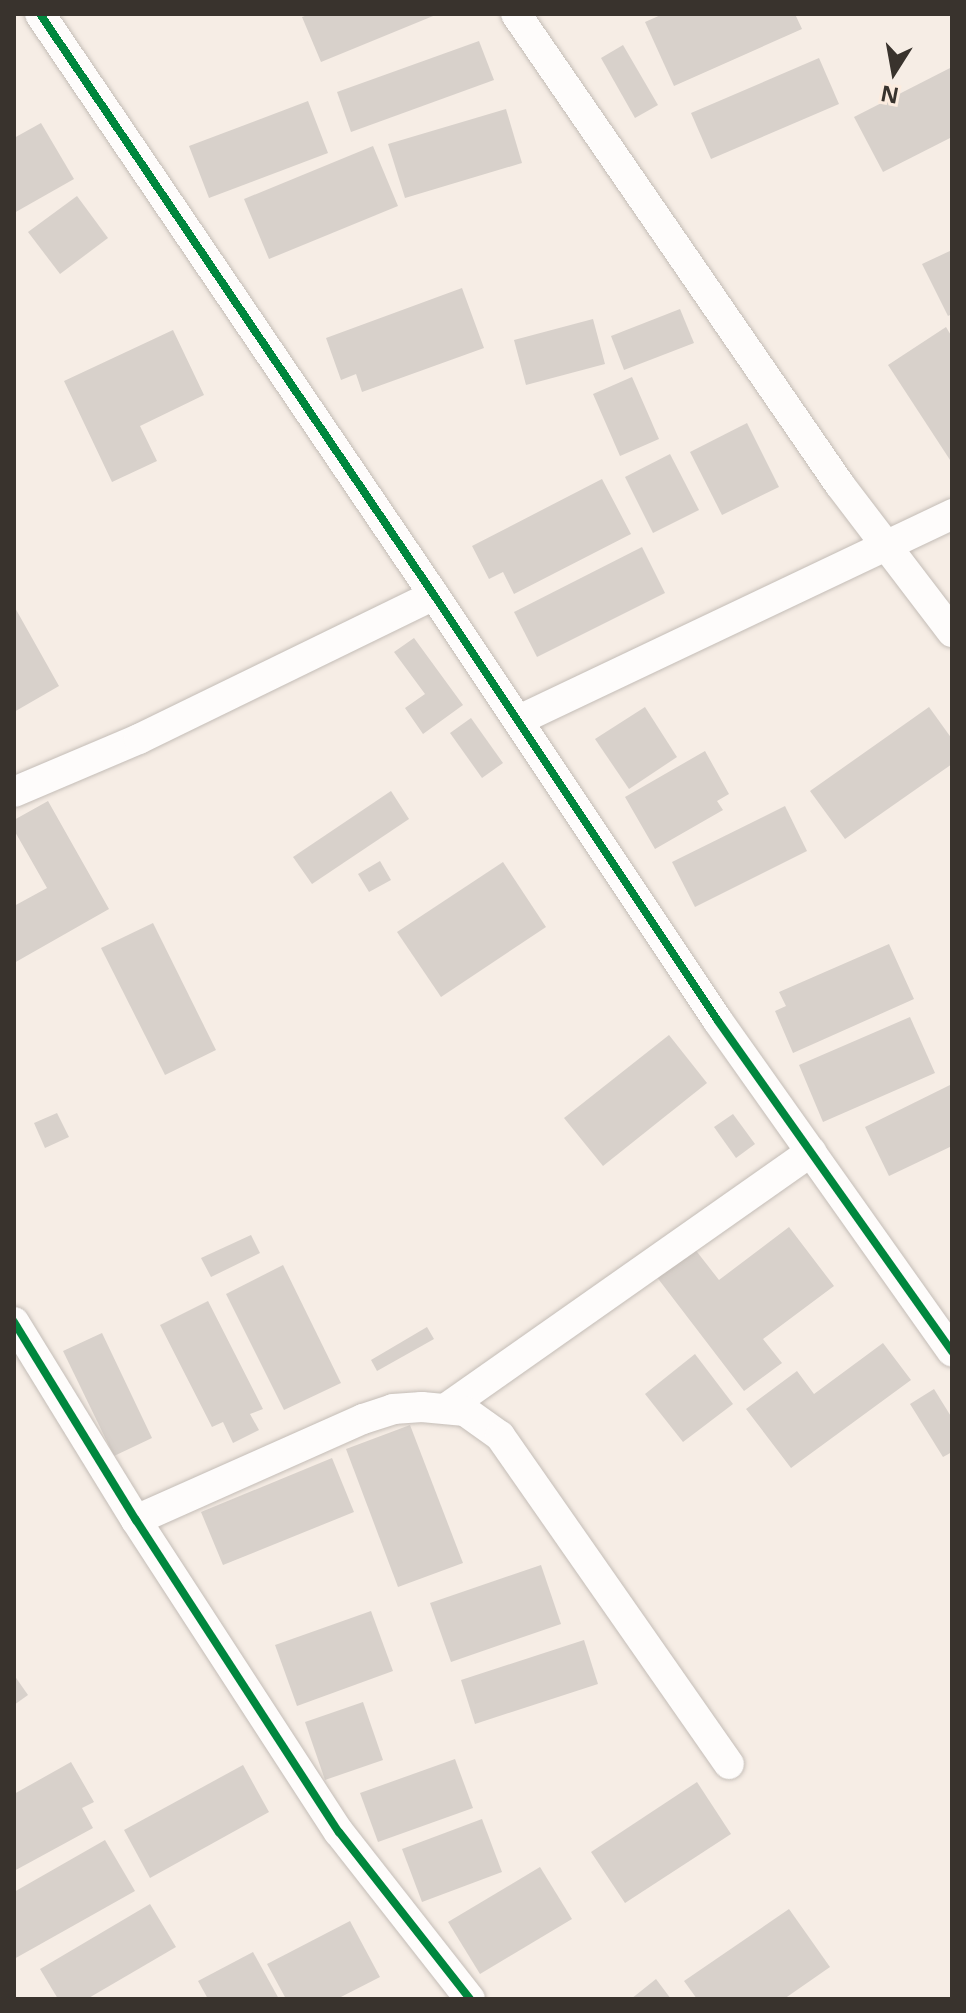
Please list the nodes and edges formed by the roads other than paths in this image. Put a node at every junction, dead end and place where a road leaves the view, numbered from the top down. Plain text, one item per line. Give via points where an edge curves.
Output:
1 (40, 14) edge
2 (516, 14) edge
3 (952, 514) edge
4 (886, 545) junction
5 (434, 595) junction
6 (952, 632) edge
7 (519, 720) junction
8 (14, 792) edge
9 (811, 1152) junction
10 (14, 1322) edge
11 (952, 1352) edge
12 (448, 1407) junction
13 (136, 1520) junction
14 (729, 1764) dead end
15 (470, 1999) edge

1 - 5 street
2 - 4 street
3 - 4 street
4 - 6 street
4 - 7 street
5 - 7 street
5 - 8 street via 139,739
7 - 9 street
9 - 11 street
9 - 12 street
10 - 13 street
12 - 13 street via 393,1409 363,1419
12 - 14 street via 482,1420 500,1436
13 - 15 street via 339,1832

